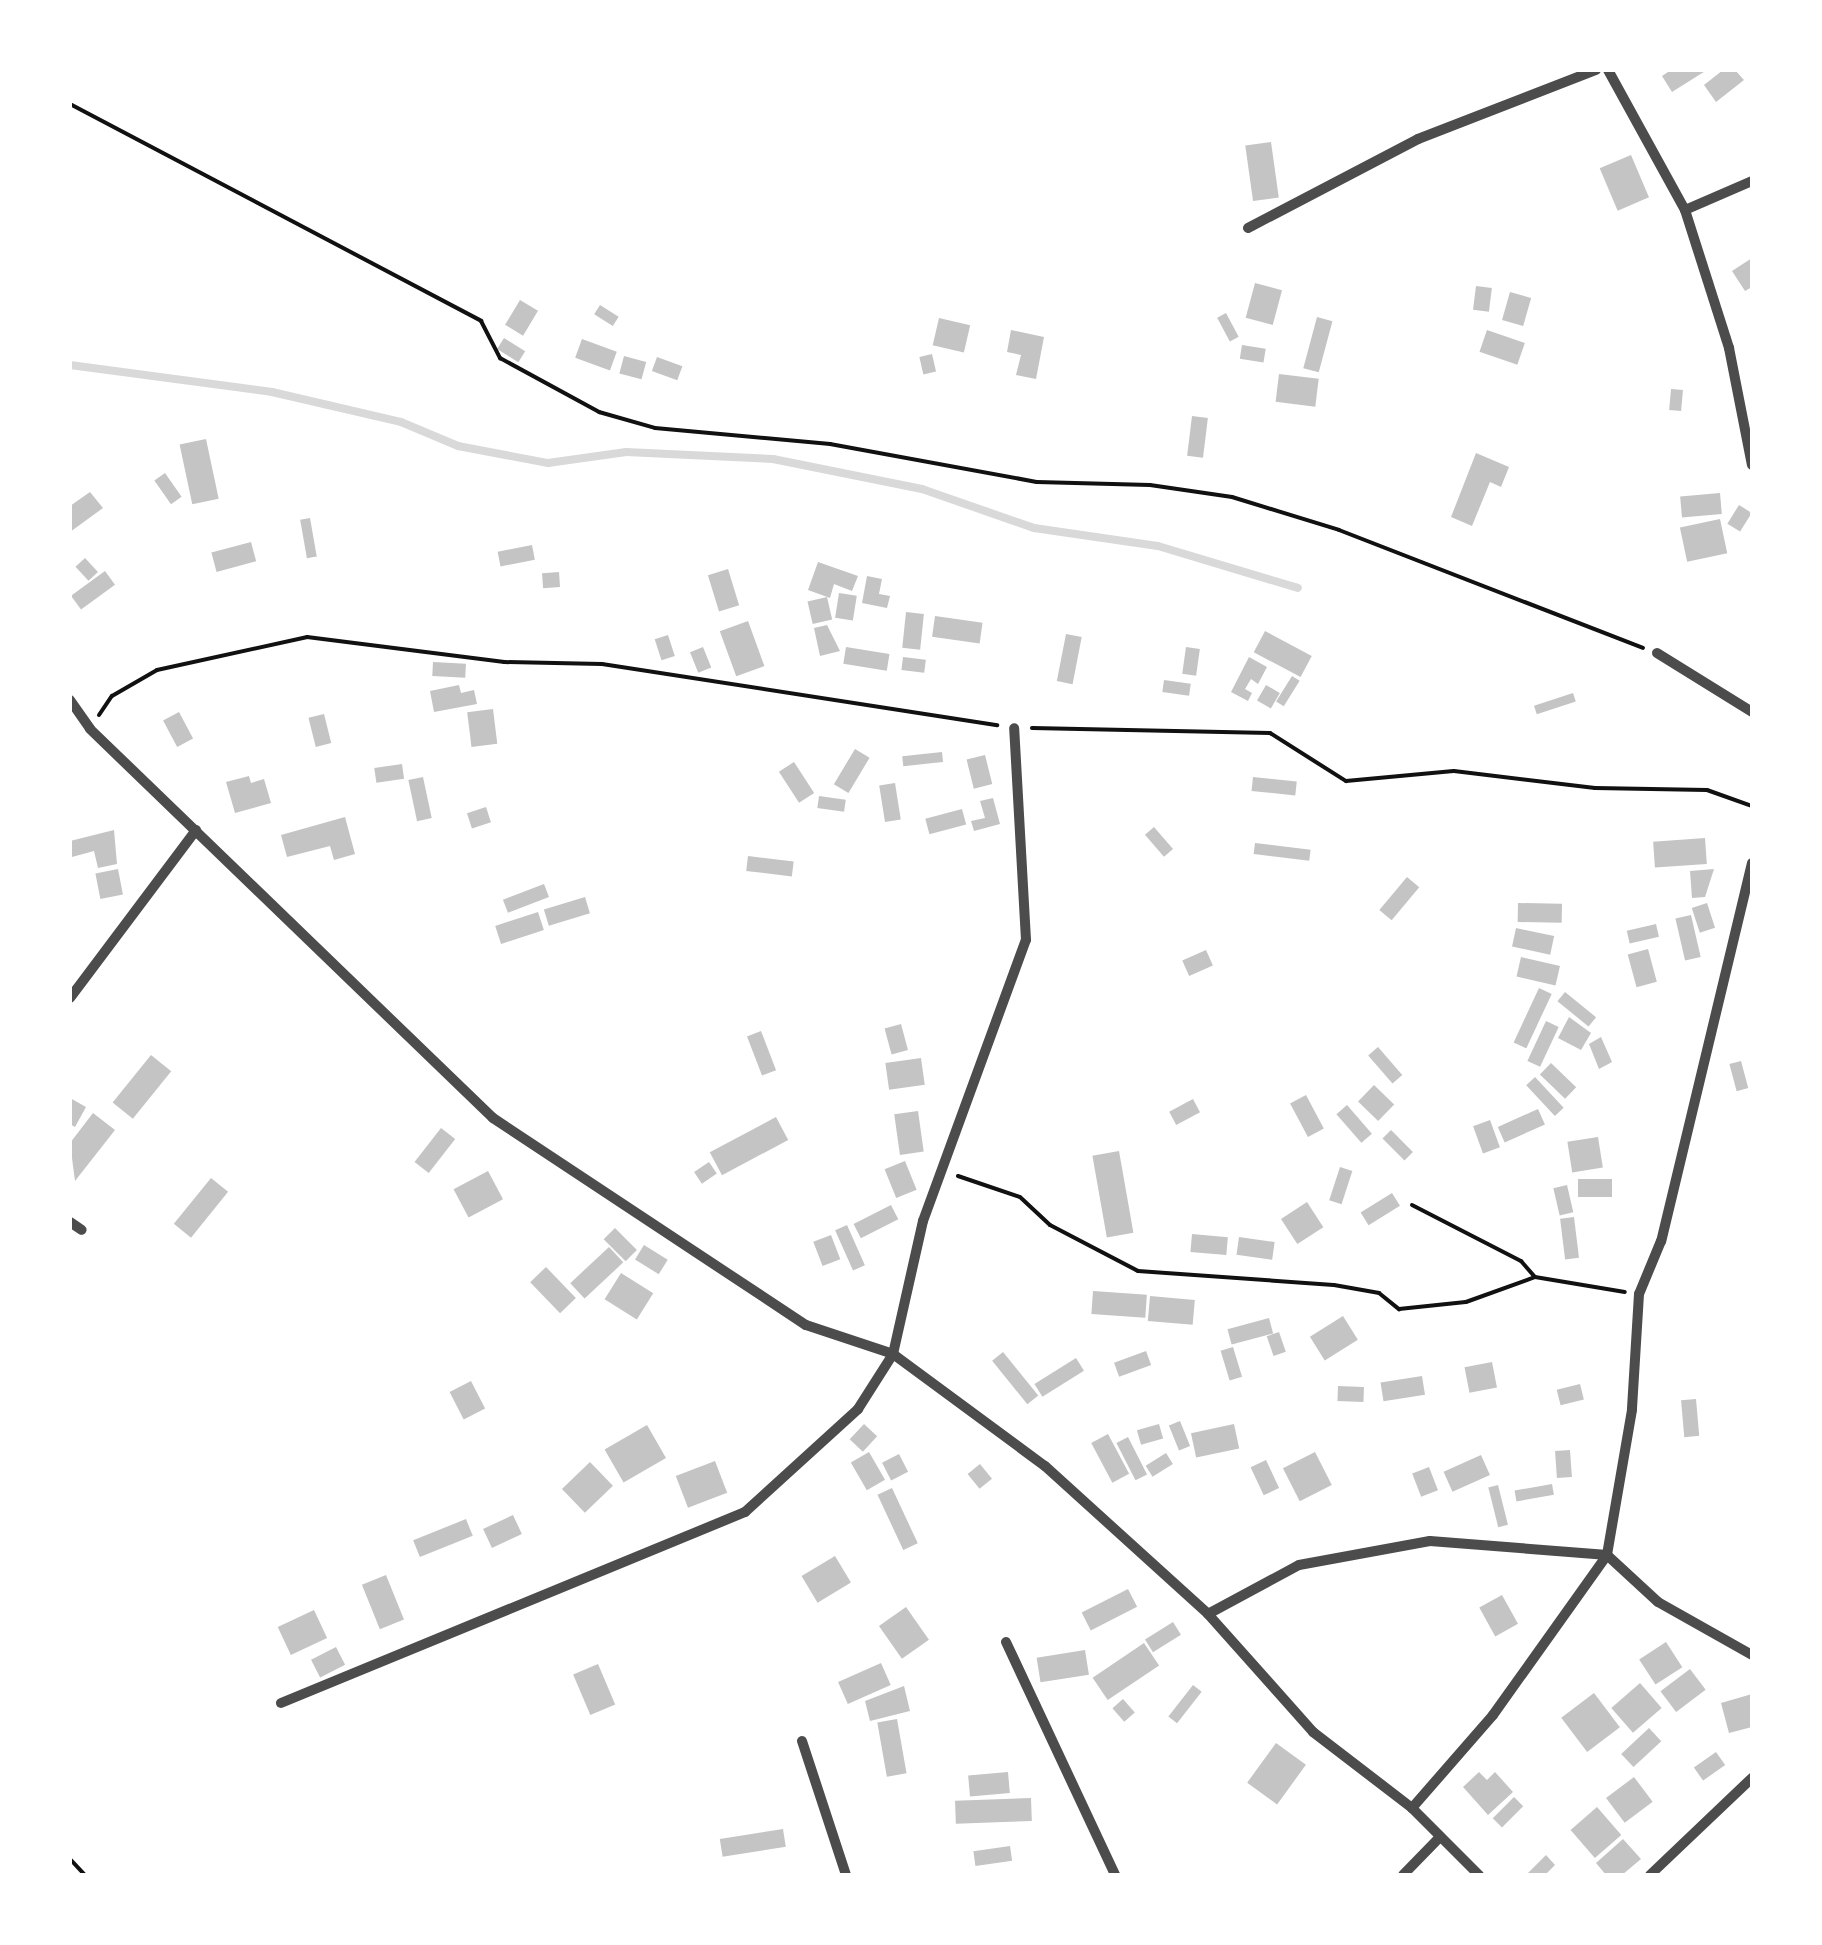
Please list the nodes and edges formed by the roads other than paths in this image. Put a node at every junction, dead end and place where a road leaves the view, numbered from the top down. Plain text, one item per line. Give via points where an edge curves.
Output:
1 (1596, 70) edge
2 (1608, 70) edge
3 (1752, 181) edge
4 (1685, 210) junction
5 (1248, 228) dead end
6 (1752, 465) edge
7 (1657, 653) road end
8 (70, 700) edge
9 (1752, 712) edge
10 (1014, 728) road end
11 (196, 830) junction
12 (1752, 863) edge
13 (70, 998) edge
14 (70, 1222) edge
15 (82, 1230) dead end
16 (893, 1354) junction
17 (1607, 1555) junction
18 (1208, 1614) junction
19 (1006, 1642) dead end
20 (1752, 1655) edge
21 (281, 1703) dead end
22 (802, 1742) dead end
23 (1752, 1778) edge
24 (1412, 1808) junction
25 (1440, 1837) junction
26 (846, 1875) edge
27 (1116, 1875) edge
28 (1403, 1875) edge
29 (1479, 1875) edge
30 (1650, 1875) edge

1 - 5 street via 1418,139
2 - 4 street
3 - 4 street
4 - 6 street via 1729,348
7 - 9 street
8 - 11 street via 90,729
10 - 16 street via 1026,940 923,1221
11 - 13 street
11 - 16 street via 493,1118 806,1325
12 - 17 street via 1661,1242 1640,1294 1632,1410
14 - 15 street
16 - 18 street via 1045,1466
16 - 21 street via 858,1409 745,1512
17 - 18 street via 1430,1541 1298,1565
17 - 20 street via 1658,1602
17 - 24 street via 1493,1716
18 - 24 street via 1314,1732
19 - 27 street
22 - 26 street
23 - 30 street
24 - 25 street
25 - 28 street
25 - 29 street

